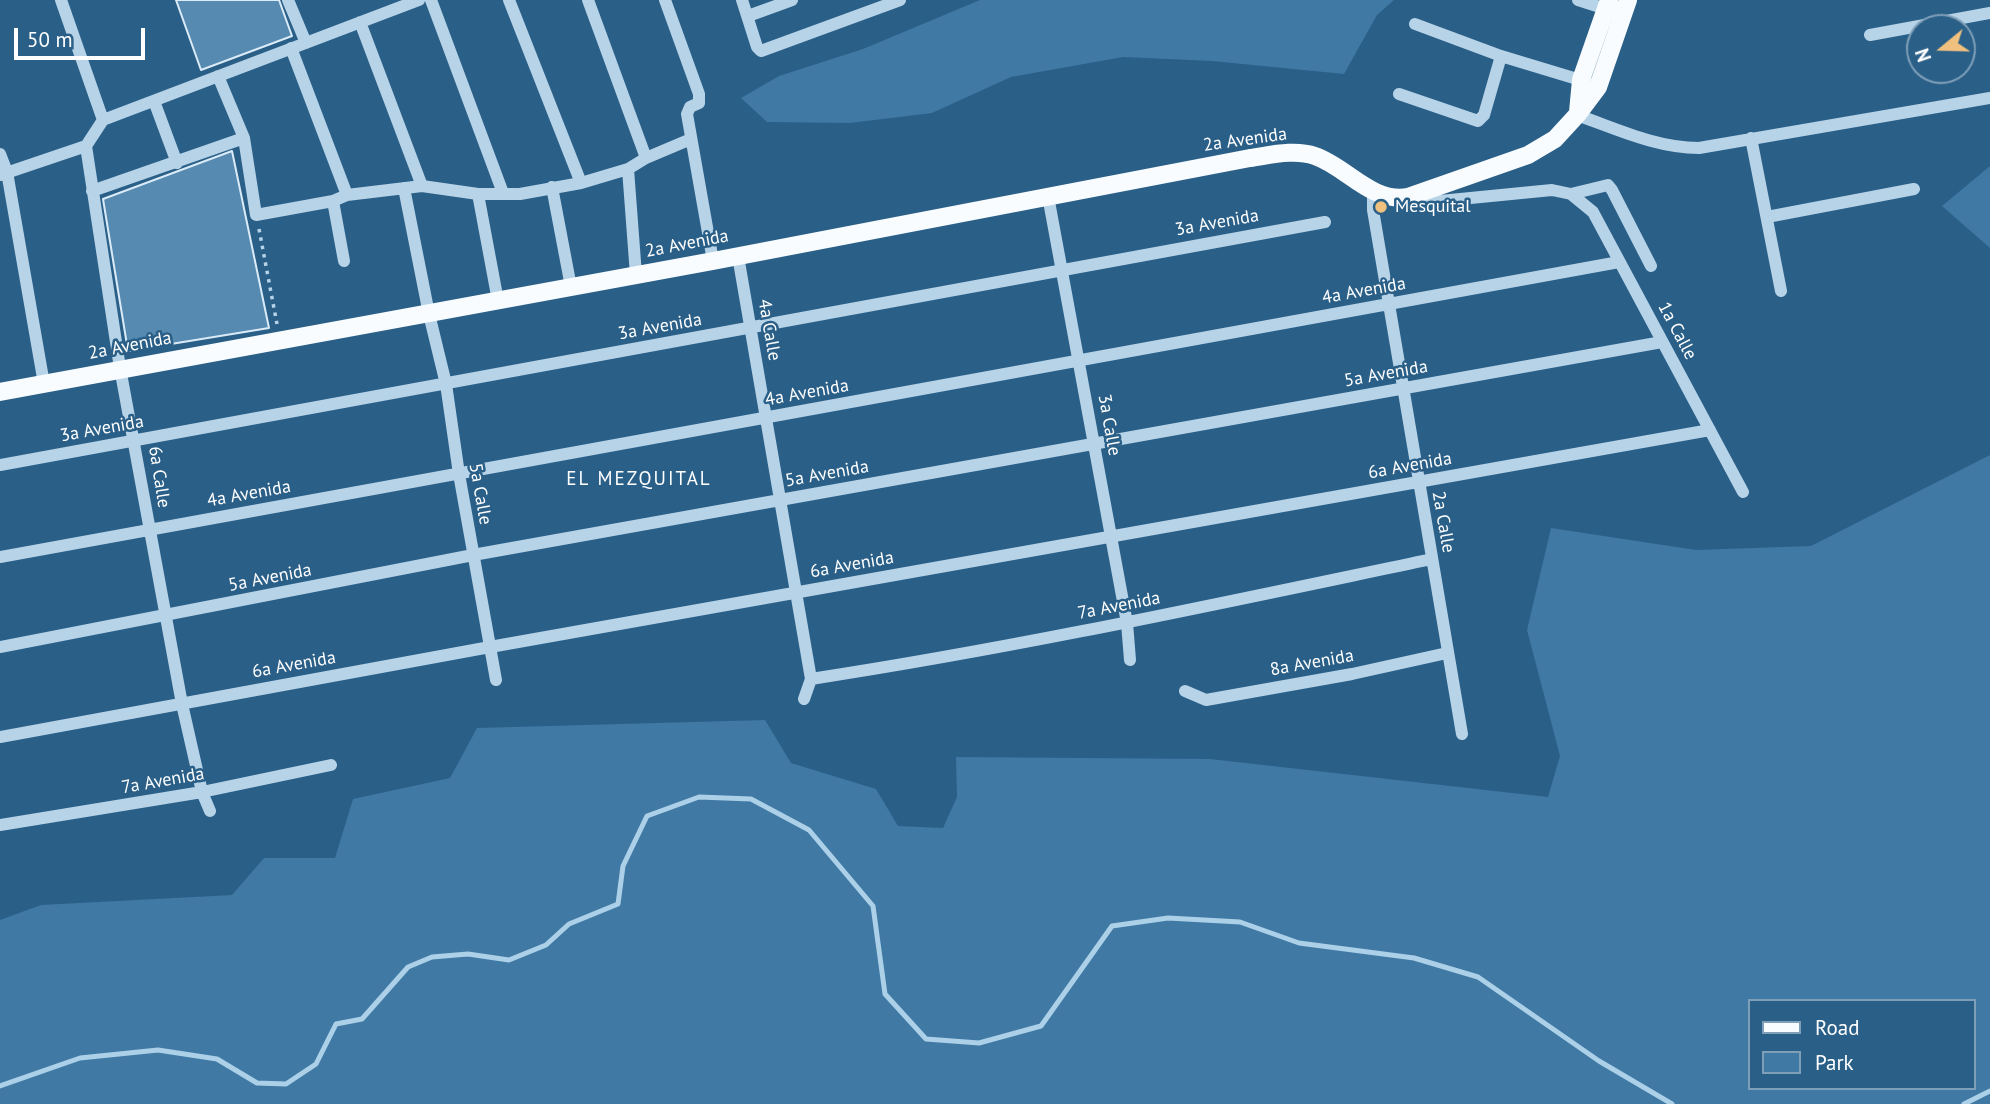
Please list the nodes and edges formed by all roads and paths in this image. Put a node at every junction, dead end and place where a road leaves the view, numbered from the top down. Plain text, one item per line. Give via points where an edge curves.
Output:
1 (61, 0) edge
2 (288, 0) edge
3 (419, 0) edge
4 (431, 0) edge
5 (509, 0) edge
6 (588, 0) edge
7 (665, 0) edge
8 (742, 0) edge
9 (792, 0) edge
10 (900, 0) edge
11 (1578, 0) edge
12 (1628, 0) edge
13 (1607, 5) edge
14 (1990, 13) edge
15 (748, 16) junction
16 (360, 22) junction
17 (1415, 24) dead end
18 (1870, 35) dead end
19 (306, 43) junction
20 (291, 48) junction
21 (1502, 56) junction
22 (218, 76) junction
23 (1590, 83) junction
24 (1399, 94) dead end
25 (1990, 97) edge
26 (154, 101) junction
27 (1577, 115) junction
28 (103, 120) junction
29 (244, 138) junction
30 (1751, 138) junction
31 (691, 139) junction
32 (86, 146) junction
33 (0, 154) edge
34 (646, 158) junction
35 (177, 163) junction
36 (628, 169) junction
37 (3, 174) edge
38 (581, 183) junction
39 (422, 186) junction
40 (552, 187) junction
41 (404, 188) junction
42 (1914, 189) dead end
43 (92, 191) junction
44 (1373, 191) junction
45 (1425, 192) junction
46 (503, 193) junction
47 (478, 194) junction
48 (1571, 194) junction
49 (347, 195) junction
50 (1048, 196) junction
51 (333, 201) junction
52 (256, 215) junction
53 (1767, 217) junction
54 (1325, 222) dead end
55 (738, 256) junction
56 (344, 261) dead end
57 (712, 261) junction
58 (1619, 262) junction
59 (1651, 266) dead end
60 (1061, 270) junction
61 (636, 275) junction
62 (571, 287) junction
63 (1781, 291) dead end
64 (498, 301) junction
65 (1388, 304) junction
66 (429, 314) junction
67 (751, 328) junction
68 (280, 340) junction
69 (1662, 342) junction
70 (1080, 361) junction
71 (120, 368) junction
72 (44, 384) junction
73 (446, 384) junction
74 (1403, 388) junction
75 (0, 391) edge
76 (767, 418) junction
77 (1710, 430) junction
78 (135, 441) junction
79 (1094, 444) junction
80 (0, 465) edge
81 (458, 474) junction
82 (1419, 482) junction
83 (1744, 492) dead end
84 (781, 500) junction
85 (150, 530) junction
86 (1111, 537) junction
87 (473, 555) junction
88 (0, 557) edge
89 (1432, 559) junction
90 (797, 593) junction
91 (166, 616) junction
92 (1127, 623) junction
93 (0, 647) edge
94 (490, 647) junction
95 (1447, 653) junction
96 (1130, 660) dead end
97 (811, 679) junction
98 (496, 680) dead end
99 (1185, 691) dead end
100 (804, 699) dead end
101 (182, 704) junction
102 (1462, 734) dead end
103 (0, 737) edge
104 (331, 765) dead end
105 (202, 792) junction
106 (210, 811) dead end
107 (0, 825) edge

1 - 28 street
2 - 19 street
3 - 16 street
4 - 46 street
5 - 38 street
6 - 34 street
7 - 31 street via 699,94 699,103 687,114
8 - 15 street
9 - 15 street
10 - 15 street via 761,51
11 - 13 street
12 - 23 main road
13 - 23 main road
14 - 18 street
16 - 19 street
16 - 39 street
17 - 21 street
19 - 20 street
20 - 22 street
20 - 49 street
21 - 23 street
21 - 24 street via 1478,121
22 - 26 street
22 - 29 street
23 - 27 main road
25 - 30 street
26 - 28 street
26 - 35 street
27 - 30 street via 1681,148
27 - 45 main road via 1539,150
28 - 32 street
29 - 35 street
29 - 52 street
30 - 53 street
31 - 34 street
31 - 57 street
32 - 37 street
32 - 43 street, 6a Calle
33 - 37 street
34 - 36 street
35 - 43 street
36 - 38 street
36 - 61 street
37 - 72 street
38 - 40 street
39 - 41 street
39 - 47 street
40 - 46 street
40 - 62 street
41 - 49 street
41 - 66 street, 5a Calle
42 - 53 street
43 - 71 street, 6a Calle
44 - 45 main road via 1400,198
44 - 50 main road, 2a Avenida via 1318,157 1294,153
44 - 65 street, 2a Calle
45 - 48 street via 1429,199 1440,201 1542,190
46 - 47 street
47 - 64 street
48 - 58 street, 1a Calle via 1592,212
48 - 59 street via 1608,185
49 - 51 street
50 - 55 main road, 2a Avenida
50 - 60 street, 3a Calle
51 - 52 street
51 - 56 street
52 - 68 path
53 - 63 street
54 - 60 street, 3a Avenida
55 - 57 main road, 2a Avenida
55 - 67 street, 4a Calle
57 - 61 main road, 2a Avenida
58 - 65 street, 4a Avenida
58 - 69 street, 1a Calle
60 - 67 street, 3a Avenida
60 - 70 street, 3a Calle
61 - 62 main road, 2a Avenida
62 - 64 main road, 2a Avenida
64 - 66 main road, 2a Avenida
65 - 70 street, 4a Avenida
65 - 74 street, 2a Calle
66 - 68 main road, 2a Avenida
66 - 73 street, 5a Calle
67 - 73 street, 3a Avenida
67 - 76 street, 4a Calle
68 - 71 main road, 2a Avenida
69 - 74 street, 5a Avenida
69 - 77 street, 1a Calle
70 - 76 street, 4a Avenida
70 - 79 street, 3a Calle
71 - 72 main road, 2a Avenida
71 - 78 street, 6a Calle
72 - 75 main road, 2a Avenida
73 - 78 street, 3a Avenida
73 - 81 street, 5a Calle
74 - 79 street, 5a Avenida
74 - 82 street, 2a Calle
76 - 81 street, 4a Avenida
76 - 84 street, 4a Calle
77 - 82 street, 6a Avenida
77 - 83 street, 1a Calle
78 - 80 street, 3a Avenida
78 - 85 street, 6a Calle
79 - 84 street, 5a Avenida
79 - 86 street, 3a Calle
81 - 85 street, 4a Avenida
81 - 87 street, 5a Calle
82 - 86 street, 6a Avenida
82 - 89 street, 2a Calle
84 - 87 street, 5a Avenida
84 - 90 street, 4a Calle
85 - 88 street, 4a Avenida
85 - 91 street, 6a Calle
86 - 90 street, 6a Avenida
86 - 92 street, 3a Calle
87 - 91 street, 5a Avenida
87 - 94 street, 5a Calle
89 - 92 street, 7a Avenida
89 - 95 street, 2a Calle
90 - 94 street, 6a Avenida
90 - 97 street, 4a Calle
91 - 93 street, 5a Avenida
91 - 101 street, 6a Calle
92 - 96 street, 3a Calle
92 - 97 street, 7a Avenida
94 - 98 street, 5a Calle
94 - 101 street, 6a Avenida
95 - 99 street, 8a Avenida via 1206,700
95 - 102 street, 2a Calle
97 - 100 street, 4a Calle
101 - 103 street, 6a Avenida
101 - 105 street, 6a Calle
104 - 105 street, 7a Avenida
105 - 106 street, 6a Calle
105 - 107 street, 7a Avenida

